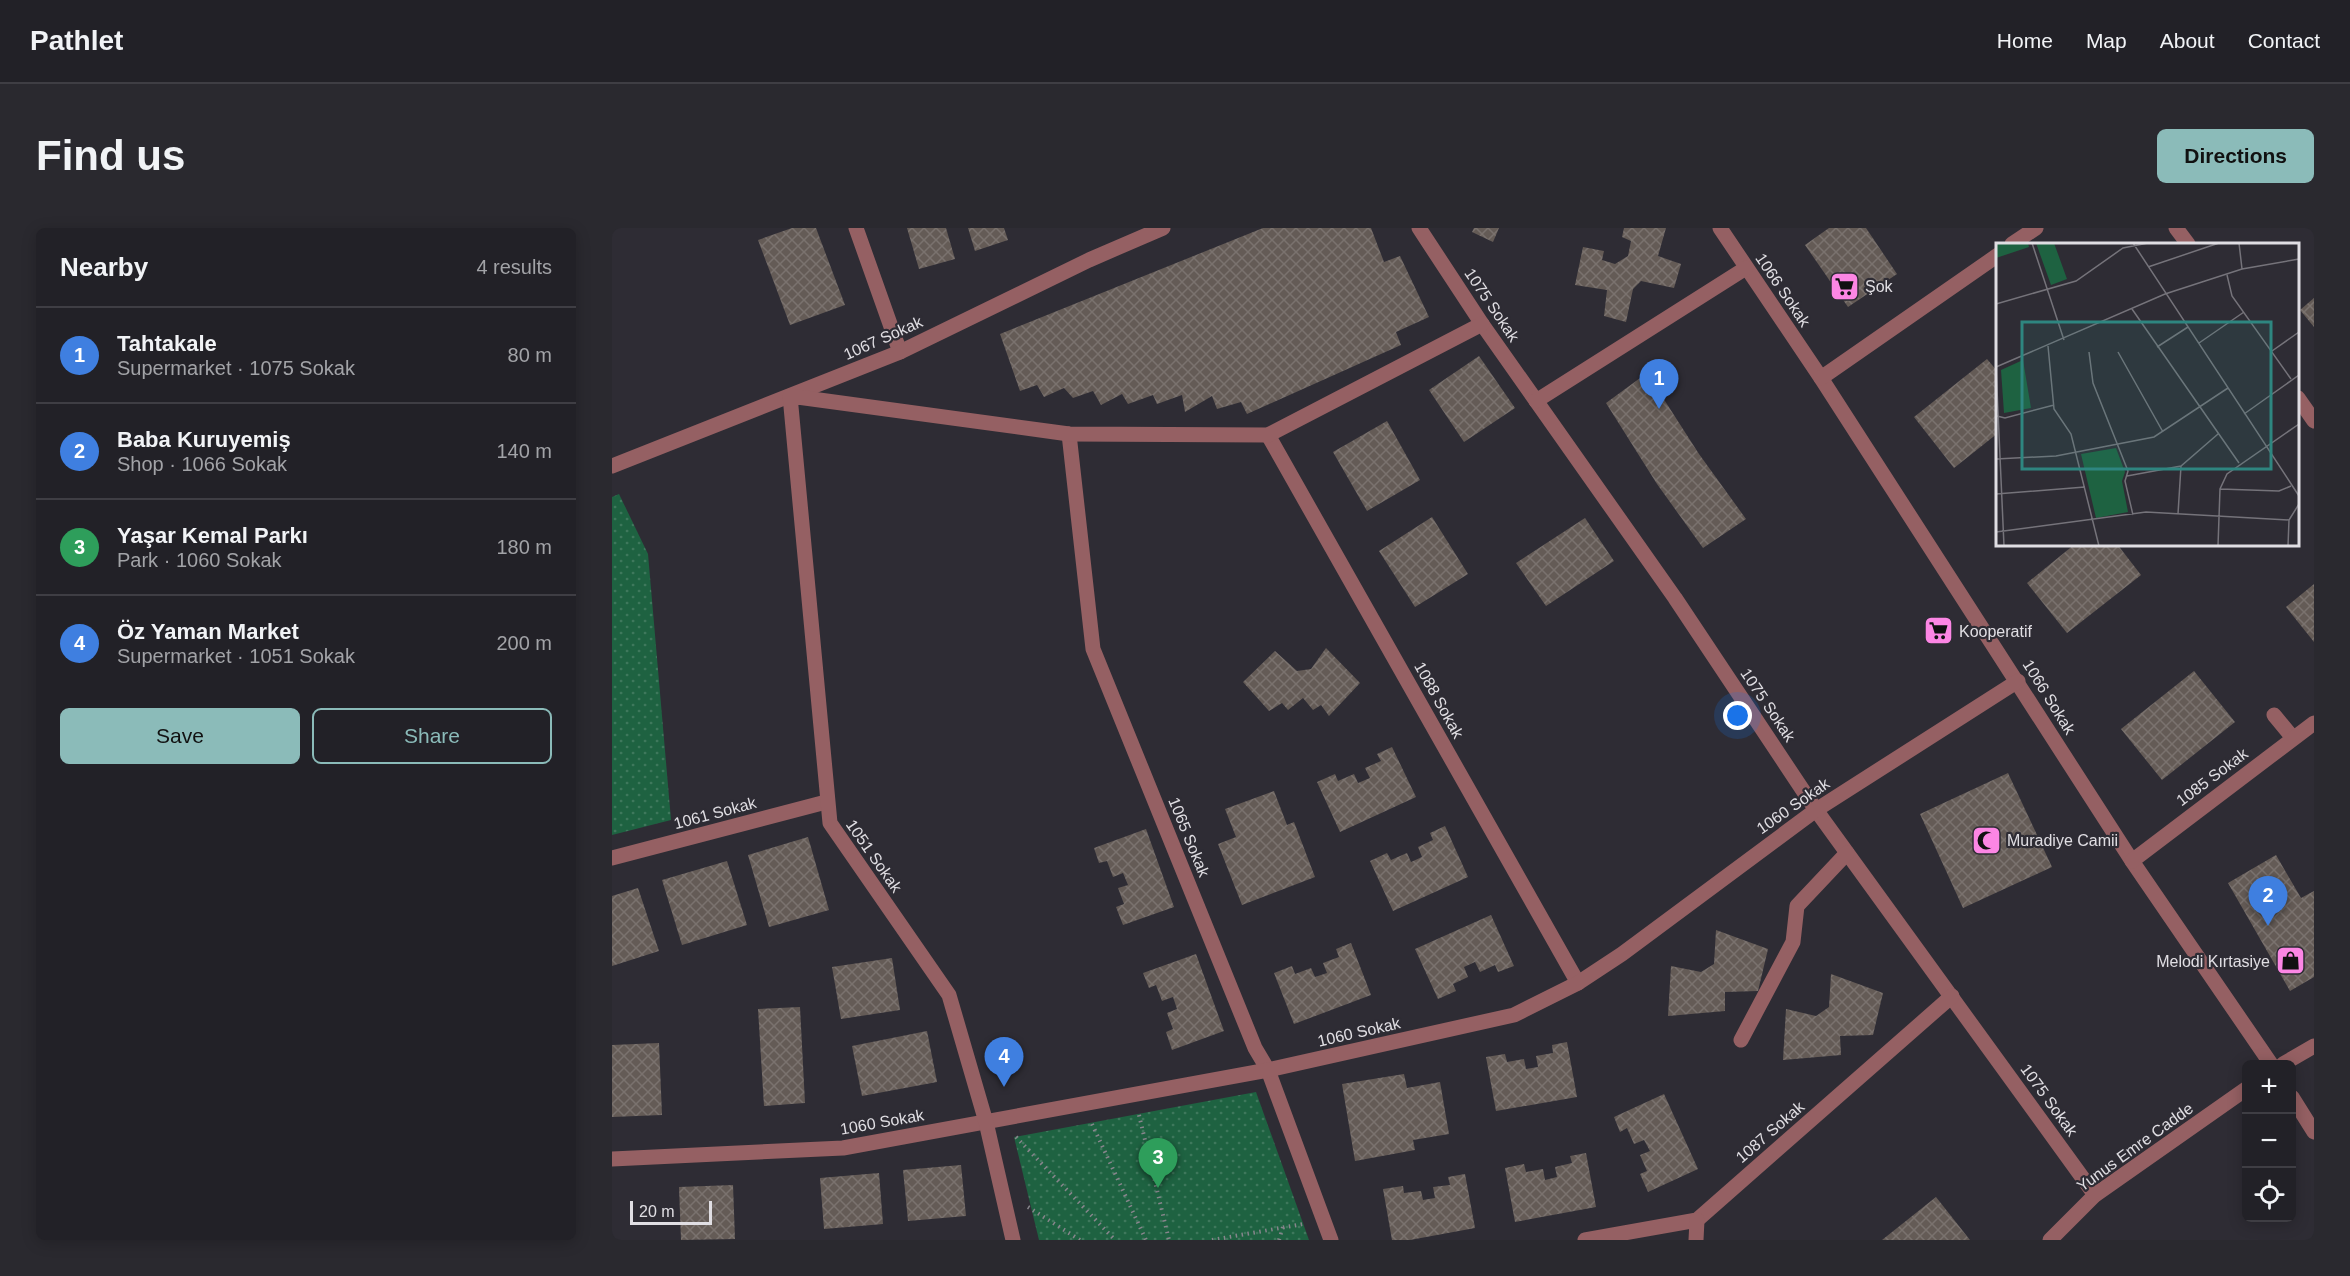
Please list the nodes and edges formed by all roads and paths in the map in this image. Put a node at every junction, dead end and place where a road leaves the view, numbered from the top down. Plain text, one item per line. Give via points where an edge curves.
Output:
1 (856, 228) edge
2 (1163, 228) edge
3 (1419, 228) edge
4 (1720, 228) edge
5 (2036, 228) edge
6 (2176, 228) edge
7 (2014, 243) edge
8 (2186, 243) edge
9 (1996, 256) edge
10 (1746, 268) junction
11 (1482, 324) junction
12 (900, 352) junction
13 (1821, 378) junction
14 (790, 396) junction
15 (2299, 399) edge
16 (1536, 401) junction
17 (2314, 421) edge
18 (1070, 434) junction
19 (1268, 435) junction
20 (612, 466) edge
21 (2018, 681) junction
22 (2274, 715) dead end
23 (2314, 723) edge
24 (2293, 738) junction
25 (826, 802) junction
26 (1816, 810) junction
27 (1847, 853) junction
28 (612, 858) edge
29 (2132, 861) junction
30 (1578, 984) junction
31 (1952, 996) junction
32 (1741, 1040) dead end
33 (2314, 1046) edge
34 (2268, 1060) edge
35 (2291, 1060) edge
36 (1268, 1071) junction
37 (2242, 1092) edge
38 (2296, 1103) edge
39 (1138, 1111) dead end
40 (1090, 1120) dead end
41 (986, 1122) junction
42 (2314, 1132) edge
43 (1014, 1134) dead end
44 (612, 1159) edge
45 (2095, 1195) junction
46 (1025, 1205) dead end
47 (1697, 1220) junction
48 (1307, 1223) dead end
49 (1283, 1227) junction
50 (1013, 1240) edge
51 (1080, 1240) edge
52 (1115, 1240) edge
53 (1146, 1240) edge
54 (1169, 1240) edge
55 (1212, 1240) edge
56 (1279, 1240) edge
57 (1331, 1240) edge
58 (1585, 1240) edge
59 (1696, 1240) edge
60 (2050, 1240) edge

1 - 12 street
2 - 12 street, 1067 Sokak
3 - 11 street, 1075 Sokak
4 - 10 street, 1066 Sokak
5 - 7 street
6 - 8 street
9 - 13 street
10 - 13 street, 1066 Sokak
10 - 16 street
11 - 16 street, 1075 Sokak
11 - 19 street
12 - 14 street, 1067 Sokak
13 - 21 street, 1066 Sokak
14 - 18 street
14 - 20 street, 1067 Sokak
14 - 25 street, 1051 Sokak
15 - 17 street
16 - 26 street, 1075 Sokak via 1675,598
18 - 19 street
18 - 36 street, 1065 Sokak via 1094,649
19 - 30 street, 1088 Sokak
21 - 26 street, 1060 Sokak
21 - 29 street, 1066 Sokak
22 - 24 street
23 - 24 street, 1085 Sokak
24 - 29 street, 1085 Sokak
25 - 28 street, 1061 Sokak
25 - 41 street, 1051 Sokak via 830,823 949,995
26 - 27 street, 1075 Sokak
26 - 30 street, 1060 Sokak
27 - 31 street, 1075 Sokak
27 - 32 street via 1797,906 1793,942
29 - 34 street, 1066 Sokak
30 - 36 street, 1060 Sokak via 1514,1015
31 - 45 street, 1075 Sokak
31 - 47 street, 1087 Sokak
33 - 35 street
36 - 41 street, 1060 Sokak
36 - 57 street, 1065 Sokak
37 - 45 street, Yunus Emre Cadde
38 - 42 street
39 - 54 path
40 - 53 path
41 - 44 street, 1060 Sokak via 843,1148
41 - 50 street, 1051 Sokak
43 - 52 path
45 - 60 street, Yunus Emre Cadde
46 - 51 path
47 - 58 street
47 - 59 street
48 - 49 path
49 - 55 path
49 - 56 path

